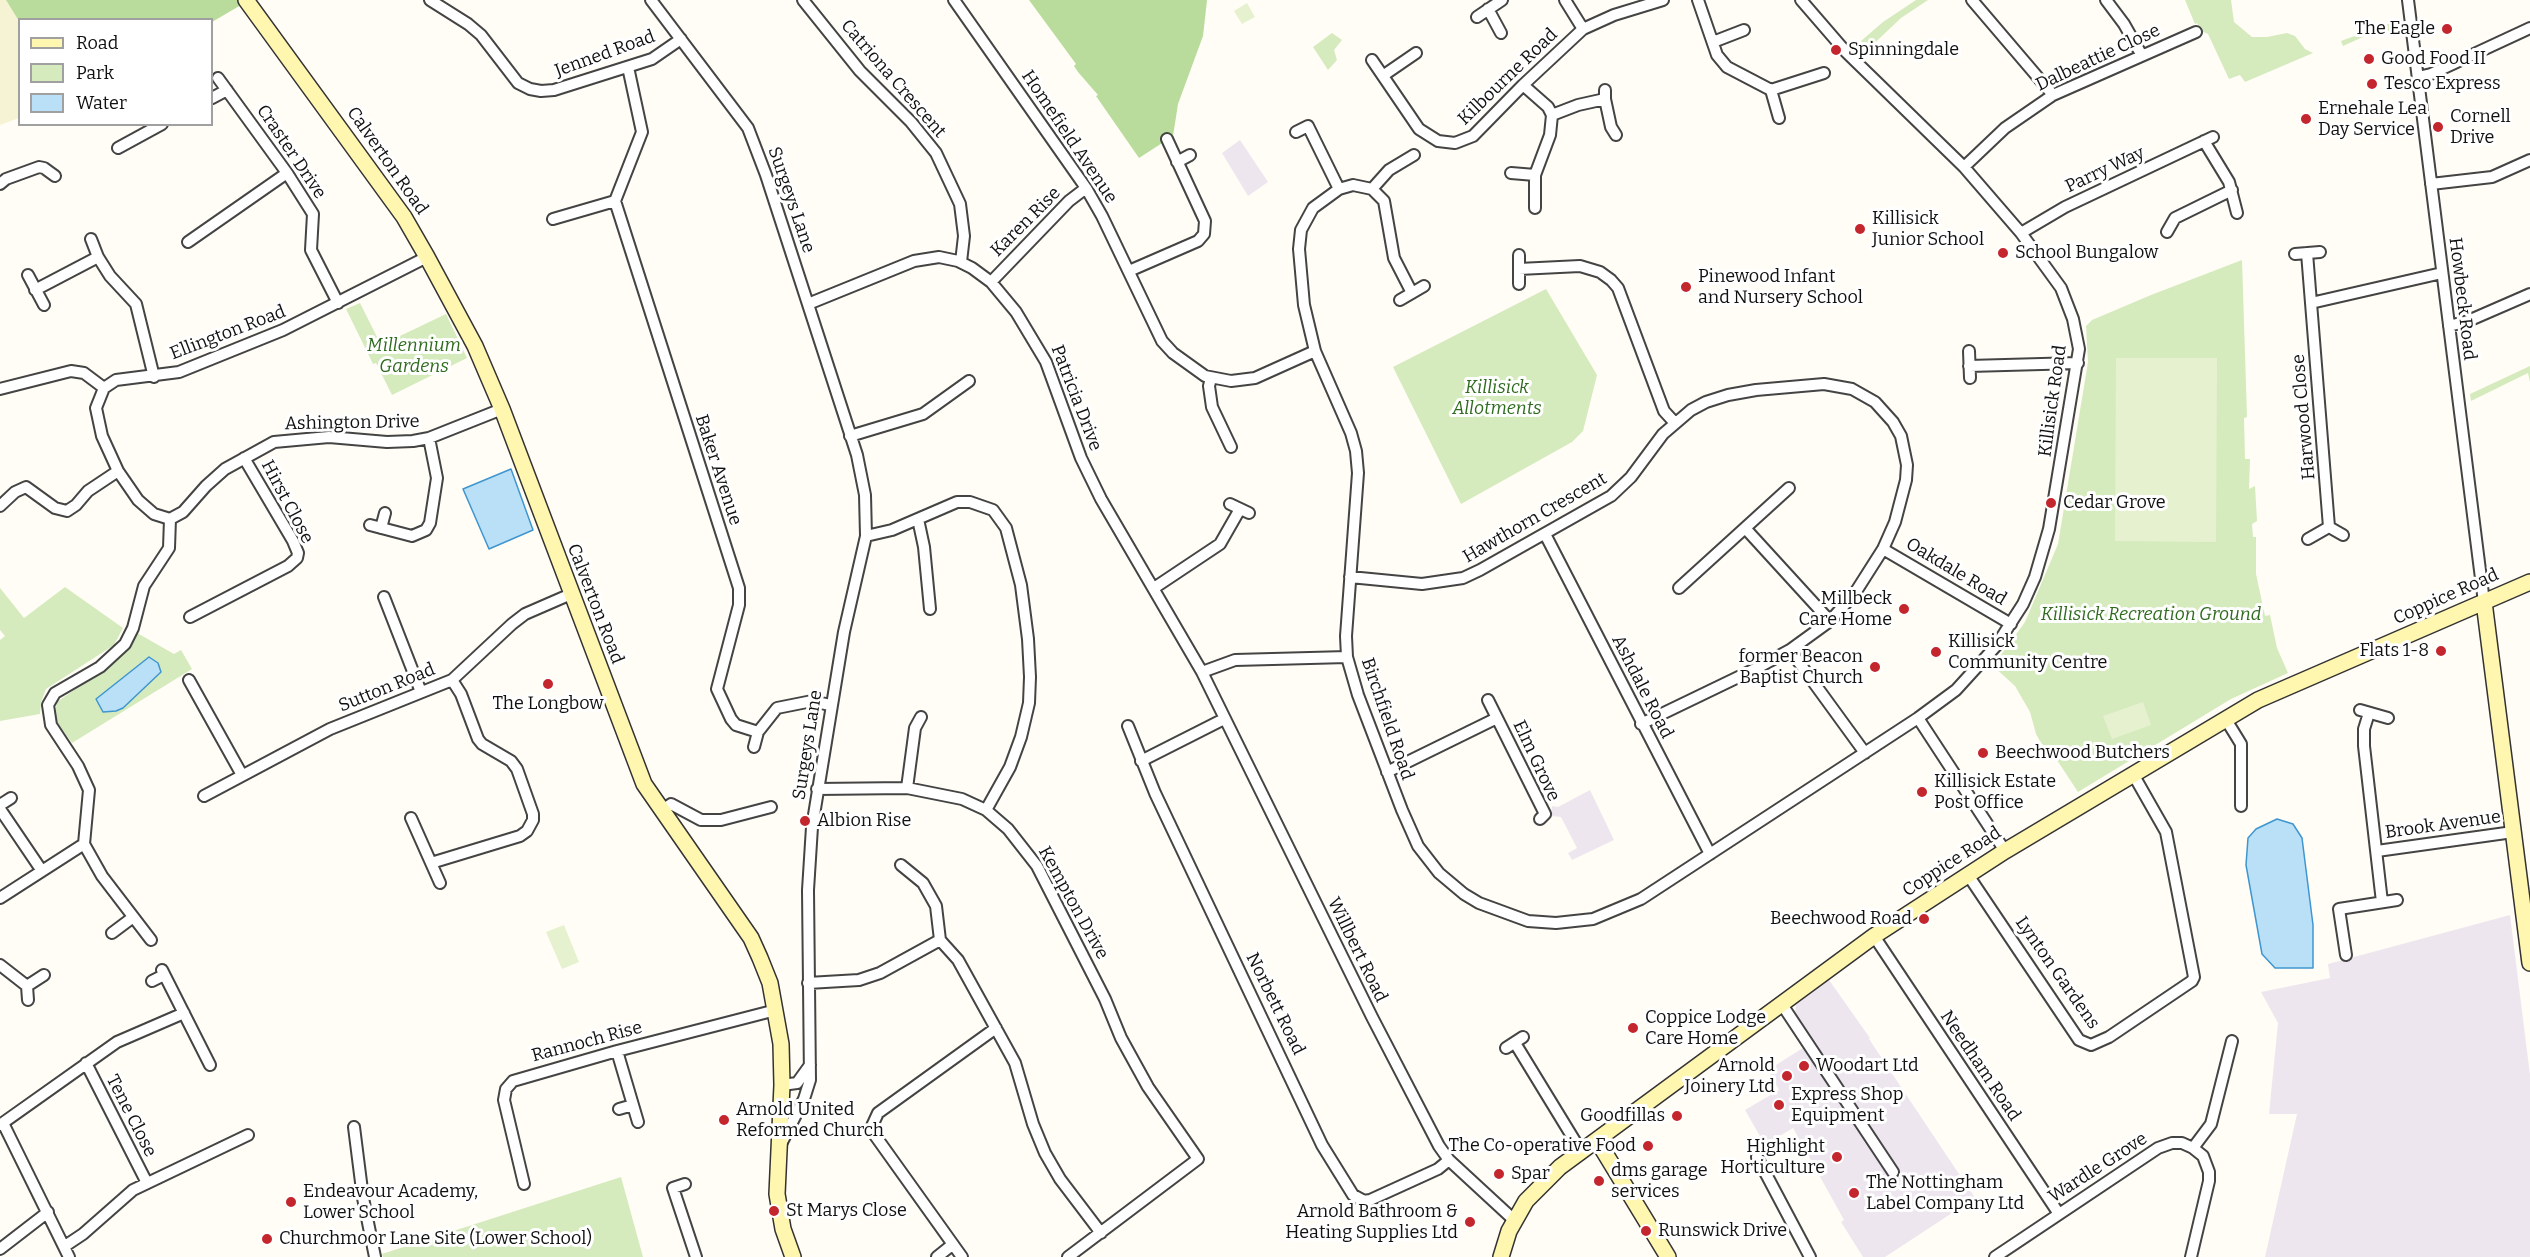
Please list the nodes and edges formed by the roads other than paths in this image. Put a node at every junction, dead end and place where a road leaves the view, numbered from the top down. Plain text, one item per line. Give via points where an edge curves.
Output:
1 (246, 0) edge
2 (430, 0) edge
3 (651, 0) edge
4 (803, 0) edge
5 (954, 0) edge
6 (1503, 0) edge
7 (1564, 0) edge
8 (1663, 0) edge
9 (1698, 0) edge
10 (1801, 0) edge
11 (2106, 0) edge
12 (2408, 0) edge
13 (1968, 2) edge
14 (1488, 9) junction
15 (1477, 17) dead end
16 (821, 22) junction
17 (2530, 28) edge
18 (811, 29) dead end
19 (1583, 29) junction
20 (1744, 30) dead end
21 (2196, 32) dead end
22 (1501, 33) dead end
23 (681, 39) junction
24 (1713, 42) junction
25 (1416, 53) dead end
26 (2141, 54) junction
27 (1372, 60) dead end
28 (628, 67) junction
29 (1824, 73) dead end
30 (1384, 75) junction
31 (2418, 77) junction
32 (218, 78) dead end
33 (1523, 85) junction
34 (227, 90) junction
35 (1771, 90) junction
36 (2053, 95) junction
37 (213, 97) edge
38 (1552, 115) junction
39 (1779, 118) dead end
40 (158, 126) edge
41 (1296, 132) dead end
42 (1616, 135) dead end
43 (1167, 139) dead end
44 (118, 148) dead end
45 (1414, 154) dead end
46 (1190, 155) dead end
47 (2530, 160) edge
48 (1177, 162) junction
49 (1964, 167) junction
50 (287, 173) junction
51 (1511, 173) dead end
52 (1534, 175) junction
53 (55, 176) dead end
54 (2431, 183) junction
55 (0, 184) edge
56 (1086, 188) junction
57 (1339, 189) junction
58 (1372, 189) junction
59 (2232, 190) junction
60 (615, 201) junction
61 (1535, 208) dead end
62 (2237, 213) dead end
63 (553, 219) dead end
64 (2167, 232) dead end
65 (2021, 233) junction
66 (91, 239) dead end
67 (188, 242) dead end
68 (2320, 252) dead end
69 (2307, 253) junction
70 (2295, 254) dead end
71 (1519, 255) dead end
72 (98, 257) junction
73 (427, 257) junction
74 (961, 262) junction
75 (1519, 269) junction
76 (1129, 271) junction
77 (2442, 273) junction
78 (28, 275) dead end
79 (991, 282) junction
80 (1519, 284) dead end
81 (1424, 286) dead end
82 (35, 290) junction
83 (1412, 293) junction
84 (2530, 294) edge
85 (1400, 300) dead end
86 (338, 303) junction
87 (2311, 303) junction
88 (808, 304) junction
89 (44, 305) dead end
90 (2449, 326) junction
91 (1315, 351) junction
92 (1969, 351) dead end
93 (2078, 363) junction
94 (1969, 366) junction
95 (154, 376) junction
96 (1211, 378) junction
97 (1970, 378) dead end
98 (969, 381) dead end
99 (0, 388) edge
100 (104, 388) junction
101 (502, 409) junction
102 (1675, 423) junction
103 (850, 436) junction
104 (429, 438) junction
105 (1231, 447) dead end
106 (244, 458) junction
107 (118, 471) junction
108 (1789, 488) dead end
109 (0, 506) edge
110 (1240, 509) dead end
111 (385, 513) dead end
112 (170, 519) junction
113 (918, 519) junction
114 (2329, 527) junction
115 (1745, 528) junction
116 (1545, 534) junction
117 (2343, 535) dead end
118 (866, 536) junction
119 (2308, 539) dead end
120 (1883, 549) junction
121 (1350, 577) junction
122 (2530, 582) edge
123 (1154, 588) junction
124 (1679, 588) dead end
125 (571, 594) junction
126 (384, 597) dead end
127 (2484, 602) junction
128 (930, 609) dead end
129 (198, 616) dead end
130 (1830, 621) junction
131 (2011, 624) junction
132 (1790, 650) junction
133 (1347, 657) junction
134 (1202, 672) junction
135 (189, 680) dead end
136 (452, 680) junction
137 (421, 692) junction
138 (1488, 700) dead end
139 (830, 705) junction
140 (921, 717) dead end
141 (1497, 717) junction
142 (1224, 718) junction
143 (1918, 718) junction
144 (2225, 718) junction
145 (2388, 718) dead end
146 (1641, 724) junction
147 (1128, 726) dead end
148 (758, 732) junction
149 (754, 747) dead end
150 (1865, 753) junction
151 (1141, 761) junction
152 (1387, 772) junction
153 (2133, 774) junction
154 (242, 775) junction
155 (907, 788) junction
156 (817, 789) junction
157 (204, 796) dead end
158 (11, 798) dead end
159 (2241, 806) dead end
160 (0, 807) edge
161 (771, 807) dead end
162 (986, 810) junction
163 (662, 811) junction
164 (411, 818) dead end
165 (1540, 819) dead end
166 (2513, 832) junction
167 (84, 844) junction
168 (2005, 851) junction
169 (2377, 851) junction
170 (1710, 855) junction
171 (431, 863) junction
172 (901, 865) dead end
173 (42, 871) junction
174 (1968, 875) junction
175 (440, 883) dead end
176 (0, 898) edge
177 (2397, 900) dead end
178 (2382, 902) junction
179 (2526, 902) edge
180 (132, 918) junction
181 (112, 933) dead end
182 (1874, 936) junction
183 (151, 940) dead end
184 (940, 940) junction
185 (2346, 955) dead end
186 (2530, 963) edge
187 (0, 964) edge
188 (44, 975) dead end
189 (152, 981) dead end
190 (808, 983) junction
191 (27, 986) junction
192 (28, 1000) dead end
193 (1781, 1003) junction
194 (776, 1010) junction
195 (184, 1013) junction
196 (996, 1028) junction
197 (2232, 1041) dead end
198 (1515, 1043) dead end
199 (617, 1051) junction
200 (204, 1062) dead end
201 (86, 1063) junction
202 (810, 1064) junction
203 (782, 1085) junction
204 (804, 1099) junction
205 (781, 1101) junction
206 (633, 1105) junction
207 (619, 1109) dead end
208 (638, 1122) dead end
209 (2, 1124) edge
210 (354, 1127) dead end
211 (227, 1131) dead end
212 (248, 1135) dead end
213 (1597, 1140) junction
214 (233, 1142) junction
215 (2193, 1148) junction
216 (778, 1151) junction
217 (1581, 1151) junction
218 (1757, 1157) dead end
219 (1449, 1160) junction
220 (520, 1166) junction
221 (507, 1170) dead end
222 (1893, 1172) dead end
223 (147, 1183) junction
224 (524, 1184) dead end
225 (685, 1184) dead end
226 (48, 1212) junction
227 (2059, 1214) junction
228 (1514, 1220) junction
229 (1101, 1233) junction
230 (952, 1245) junction
231 (0, 1249) edge
232 (67, 1252) edge
233 (1666, 1256) edge
234 (375, 1257) edge
235 (696, 1257) edge
236 (793, 1257) edge
237 (937, 1257) edge
238 (962, 1257) edge
239 (1068, 1257) edge
240 (1501, 1257) edge
241 (1810, 1257) edge
242 (1995, 1257) edge
243 (2191, 1257) edge

1 - 73 street, Calverton Road via 398,207
2 - 28 street, Jenned Road via 481,35 518,83 530,90 554,90
3 - 23 street, Surgeys Lane
4 - 16 street, Catriona Crescent
5 - 56 street, Homefield Avenue
6 - 14 street
7 - 19 street
8 - 19 street, Kilbourne Road
9 - 24 street
10 - 49 street, Killisick Road via 1846,52
11 - 26 street
12 - 31 street, Howbeck Road
13 - 36 street
14 - 15 street
14 - 22 street
16 - 18 street, Catriona Crescent
16 - 74 street, Catriona Crescent via 860,71 936,153 960,204 964,236
17 - 31 street
19 - 33 street, Kilbourne Road
20 - 24 street
21 - 26 street, Dalbeattie Close
23 - 28 street, Jenned Road via 652,58
23 - 88 street, Surgeys Lane via 748,128
24 - 35 street via 1726,67
25 - 30 street
26 - 36 street, Dalbeattie Close
27 - 30 street, Kilbourne Road
28 - 60 street via 642,132
29 - 35 street
30 - 33 street, Kilbourne Road via 1419,129 1446,143 1473,136
31 - 54 street, Howbeck Road
32 - 34 street, Craster Drive
33 - 38 street
34 - 37 street
34 - 50 street, Craster Drive
35 - 39 street
36 - 49 street, Dalbeattie Close via 2021,116
38 - 42 street via 1605,95
38 - 52 street via 1550,135
40 - 44 street
41 - 57 street via 1306,121
43 - 48 street
45 - 58 street via 1389,170
46 - 48 street
47 - 54 street via 2492,177
48 - 76 street via 1205,221 1203,237
49 - 65 street, Killisick Road
50 - 67 street
50 - 86 street, Craster Drive via 313,214 311,250
51 - 52 street
52 - 61 street
53 - 55 street via 39,167
54 - 77 street, Howbeck Road
56 - 76 street, Homefield Avenue
56 - 79 street, Karen Rise
57 - 58 street via 1353,185
57 - 91 street, Birchfield Road via 1313,208 1301,230 1300,279
58 - 83 street via 1383,201 1394,258
59 - 62 street, Parry Way
59 - 64 street via 2175,218
59 - 65 street, Parry Way via 2209,139 2065,207
60 - 63 street
60 - 148 street, Baker Avenue via 739,588 739,605 717,688 736,725
65 - 93 street, Killisick Road via 2055,278 2067,303 2078,335
66 - 72 street
68 - 69 street
69 - 70 street
69 - 87 street, Harwood Close
71 - 75 street
72 - 82 street
72 - 95 street via 136,304
73 - 86 street, Ellington Road
73 - 101 street, Calverton Road via 475,346
74 - 79 street, Patricia Drive
74 - 88 street, Patricia Drive via 939,258 914,261
75 - 80 street
75 - 102 street via 1580,266 1611,280 1618,288 1664,411
76 - 96 street, Homefield Avenue via 1162,341 1179,359
77 - 87 street
77 - 90 street, Howbeck Road
78 - 82 street
79 - 123 street, Patricia Drive via 1034,338 1081,458 1125,543
81 - 83 street
82 - 89 street
83 - 85 street
84 - 90 street
86 - 95 street, Ellington Road via 179,372
87 - 114 street, Harwood Close
88 - 103 street, Surgeys Lane
90 - 127 street, Howbeck Road
91 - 96 street, Homefield Avenue via 1255,378
91 - 121 street, Birchfield Road via 1356,451 1358,482
92 - 94 street
93 - 94 street
93 - 131 street, Killisick Road via 2044,550
94 - 97 street
95 - 100 street, Ellington Road via 116,380
96 - 105 street via 1212,407
98 - 103 street via 923,414
99 - 100 street via 71,371 84,374
100 - 107 street via 96,408 102,435
101 - 104 street, Ashington Drive
101 - 125 street, Calverton Road
102 - 116 street, Hawthorn Crescent via 1622,486
102 - 120 street, Hawthorn Crescent via 1706,402 1756,390 1824,384 1864,394 1893,422 1905,449 1907,465 1902,499
103 - 118 street, Surgeys Lane via 865,495
104 - 106 street, Ashington Drive via 387,442 329,437 291,439 274,442
104 - 111 street via 437,478 426,530 412,536 376,526
106 - 112 street, Ashington Drive
106 - 129 street, Hirst Close via 293,541 297,558
107 - 109 street via 67,511 55,508 26,487
107 - 112 street via 153,514
108 - 115 street
110 - 123 street via 1220,544
112 - 167 street via 169,548 144,586 125,644 100,667 50,699 51,725 89,790
113 - 118 street
113 - 128 street
113 - 162 street via 957,502 993,510 1006,528 1021,585 1029,648 1029,704 1010,767
114 - 117 street
114 - 119 street
115 - 124 street
115 - 130 street
116 - 121 street, Hawthorn Crescent via 1480,570 1445,582 1422,584
116 - 146 street, Ashdale Road
118 - 139 street, Surgeys Lane
120 - 130 street, Hawthorn Crescent via 1856,592
120 - 131 street, Oakdale Road
121 - 133 street, Birchfield Road
122 - 127 street, Coppice Road
123 - 134 street, Patricia Drive
125 - 136 street, Sutton Road via 520,618
125 - 163 street, Calverton Road via 644,784
126 - 137 street
127 - 144 street, Coppice Road
127 - 166 street
130 - 132 street, Hawthorn Crescent
131 - 143 street, Killisick Road via 1956,690
132 - 146 street, Hawthorn Crescent
132 - 150 street
133 - 134 street via 1234,660
133 - 152 street, Birchfield Road
134 - 142 street, Willbert Road
135 - 154 street
136 - 137 street, Sutton Road
136 - 171 street via 478,739 518,769 533,814 527,831 520,836
137 - 154 street, Sutton Road via 330,729
138 - 141 street, Elm Grove
139 - 148 street via 812,701 777,708
139 - 156 street, Surgeys Lane
140 - 155 street via 915,728
141 - 152 street, Elm Grove
141 - 165 street, Elm Grove via 1545,814
142 - 151 street
142 - 219 street, Willbert Road via 1396,1064
143 - 150 street, Birchfield Road
143 - 168 street
144 - 153 street, Coppice Road
144 - 159 street via 2241,744
145 - 169 street, Brook Avenue via 2365,712 2364,746
146 - 170 street, Ashdale Road
147 - 151 street, Norbett Road
148 - 149 street
150 - 170 street, Birchfield Road
151 - 219 street, Norbett Road via 1322,1145 1353,1195 1364,1202 1370,1200 1438,1169
152 - 170 street, Birchfield Road via 1418,846 1439,873 1479,903 1528,921 1593,918 1616,910 1641,899
153 - 168 street, Coppice Road
153 - 174 street, Lynton Gardens via 2166,832 2194,978 2109,1037 2091,1045 2079,1040
154 - 157 street, Sutton Road
155 - 156 street, Kempton Drive
155 - 162 street, Kempton Drive via 962,799
156 - 190 street, Surgeys Lane via 809,879
158 - 160 street
160 - 173 street
161 - 163 street via 721,820 701,820 671,804
162 - 229 street, Kempton Drive via 1019,840 1037,866 1106,999 1121,1038 1148,1087 1198,1159
163 - 194 street, Calverton Road via 751,938 770,983
164 - 171 street
166 - 169 street, Brook Avenue
166 - 179 street
167 - 173 street
167 - 180 street
168 - 174 street, Coppice Road
169 - 178 street, Brook Avenue
171 - 175 street
172 - 184 street via 923,883 936,906
173 - 176 street
174 - 182 street, Coppice Road
177 - 178 street
178 - 185 street via 2338,909
179 - 186 street
180 - 181 street
180 - 183 street
182 - 193 street, Coppice Road
182 - 227 street, Needham Road
184 - 190 street via 880,974 859,980
184 - 196 street via 958,960
187 - 191 street
188 - 191 street
189 - 195 street via 163,973
190 - 202 street, Surgeys Lane
191 - 192 street
193 - 213 street, Coppice Road
193 - 222 street
194 - 199 street, Rannoch Rise
194 - 203 street, Calverton Road
195 - 200 street
195 - 201 street via 117,1042
196 - 229 street via 1015,1063 1045,1153
196 - 230 street via 879,1113 872,1126
197 - 215 street via 2211,1124
198 - 217 street
199 - 206 street
199 - 220 street, Rannoch Rise via 518,1078 509,1084 503,1094
201 - 209 street
201 - 223 street, Tene Close
202 - 203 street via 797,1083
202 - 204 street, Surgeys Lane
203 - 205 street, Calverton Road
204 - 205 street
204 - 216 street, Surgeys Lane
205 - 216 street, Calverton Road
206 - 207 street
206 - 208 street
209 - 226 street
210 - 234 street
211 - 214 street
212 - 214 street
213 - 217 street, Coppice Road
213 - 233 street
214 - 223 street
215 - 227 street, Wardle Grove via 2182,1143 2158,1148
215 - 243 street via 2207,1164 2209,1181
216 - 236 street, Calverton Road via 777,1194
217 - 228 street, Coppice Road via 1539,1186
218 - 241 street
219 - 228 street, Willbert Road
220 - 221 street
220 - 224 street, Rannoch Rise
223 - 232 street via 122,1198
225 - 235 street via 673,1188
226 - 231 street
226 - 232 street
227 - 242 street, Wardle Grove
228 - 240 street, Coppice Road
229 - 239 street
230 - 237 street
230 - 238 street

